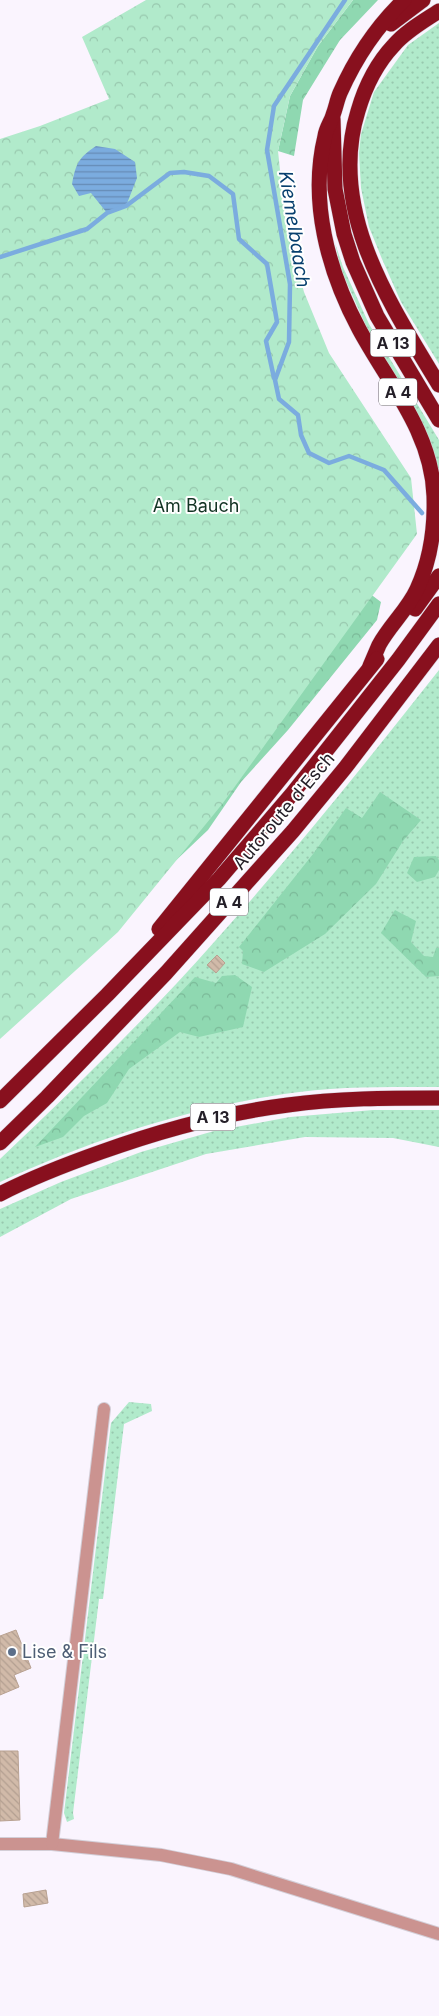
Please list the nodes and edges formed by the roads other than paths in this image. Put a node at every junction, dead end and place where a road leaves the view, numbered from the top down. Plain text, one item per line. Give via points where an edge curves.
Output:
1 (404, 0) edge
2 (423, 0) edge
3 (439, 11) edge
4 (372, 38) junction
5 (333, 115) junction
6 (439, 385) edge
7 (439, 420) edge
8 (439, 576) edge
9 (439, 604) edge
10 (439, 644) edge
11 (370, 666) junction
12 (107, 995) junction
13 (439, 1098) edge
14 (0, 1101) edge
15 (0, 1142) edge
16 (0, 1194) edge
17 (104, 1409) dead end
18 (0, 1844) edge
19 (52, 1844) junction
20 (439, 1934) edge

1 - 4 highway, A 4
2 - 4 highway
3 - 6 highway, A 4 via 394,45 369,80 352,131 350,160 359,228 371,262 392,307
4 - 5 highway, A 4 via 339,94
5 - 7 highway, A 13 via 334,189 344,234 377,316
5 - 11 highway, A 4 via 325,135 320,169 319,199 328,252 359,329 418,431 430,466 434,496 428,558 417,590 380,644
8 - 11 highway, A 4 via 388,647
9 - 12 highway, Autoroute d'Esch / A 4 via 292,794 219,879
10 - 15 highway, Autoroute d'Esch / A 4 via 287,838 113,1030
11 - 12 highway, A 4
12 - 14 highway, Autoroute d'Esch / A 4
13 - 16 highway, A 13 via 375,1098 288,1104 213,1117 64,1165
17 - 19 street
18 - 19 street
19 - 20 street via 161,1855 231,1869

